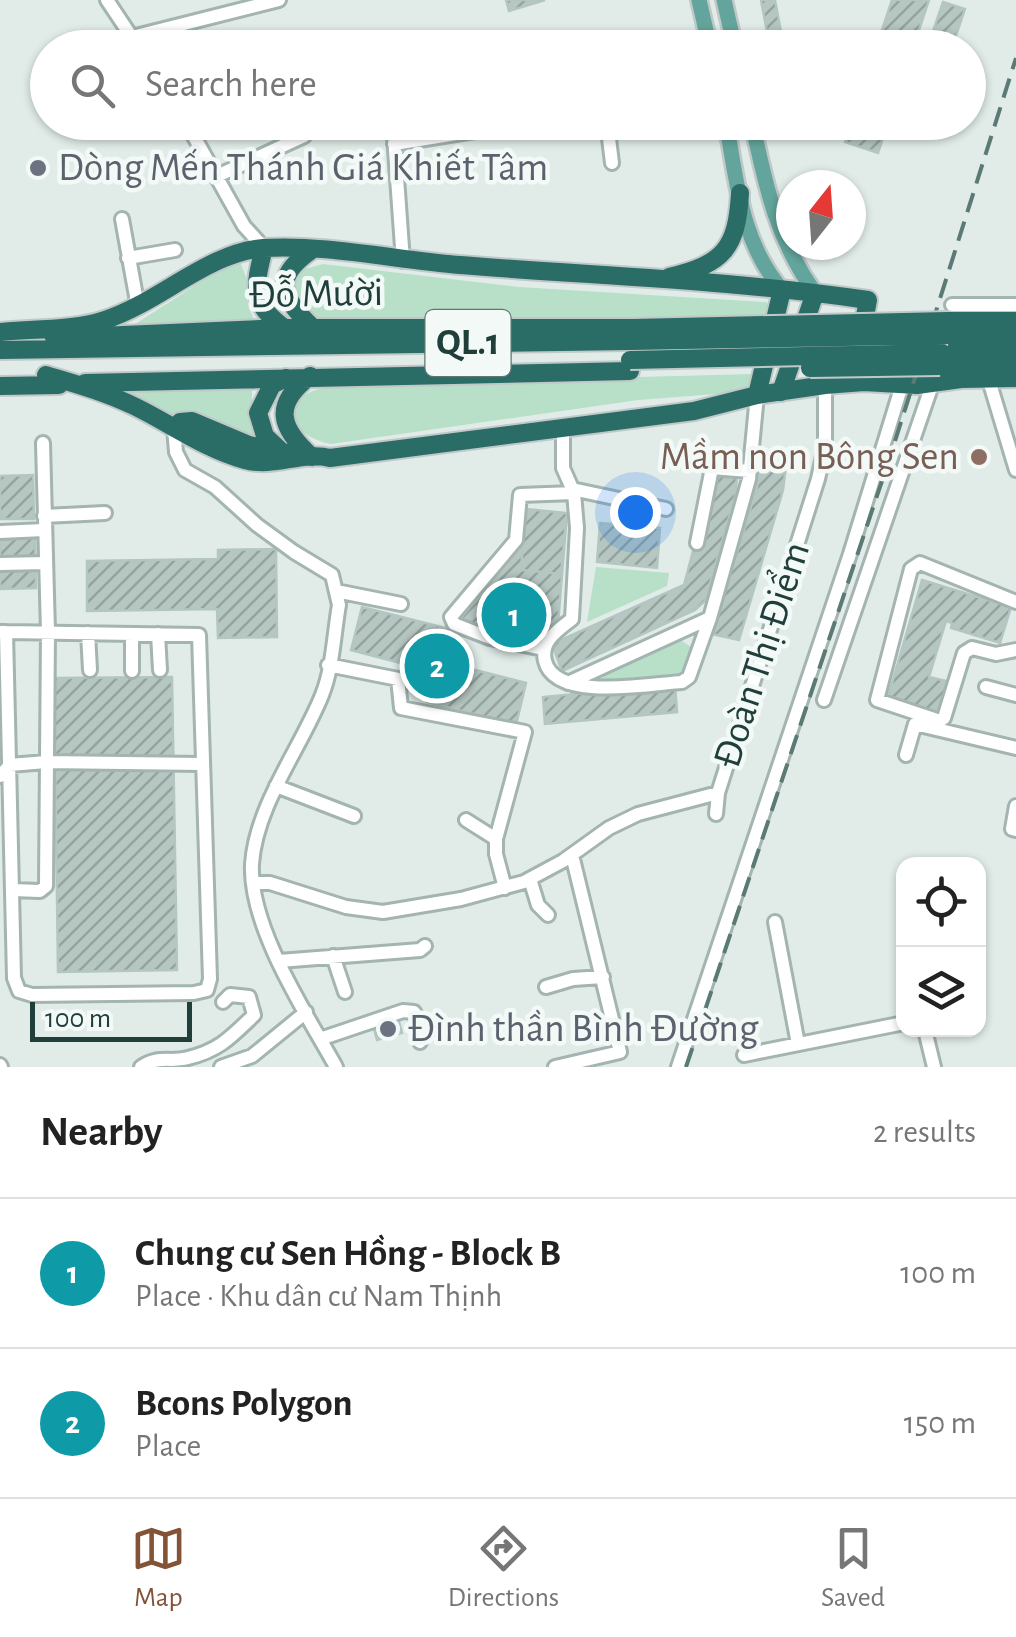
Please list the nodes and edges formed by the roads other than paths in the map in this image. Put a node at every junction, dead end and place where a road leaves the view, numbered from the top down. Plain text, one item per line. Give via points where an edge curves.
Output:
1 (107, 0) edge
2 (280, 0) edge
3 (698, 0) edge
4 (724, 0) edge
5 (128, 30) edge
6 (177, 30) edge
7 (706, 30) edge
8 (731, 30) edge
9 (197, 140) edge
10 (295, 140) edge
11 (394, 140) edge
12 (419, 140) edge
13 (609, 140) edge
14 (730, 140) edge
15 (757, 140) edge
16 (394, 144) junction
17 (612, 163) dead end
18 (218, 176) junction
19 (740, 193) junction
20 (122, 220) dead end
21 (264, 248) junction
22 (175, 250) dead end
23 (313, 250) junction
24 (128, 258) junction
25 (403, 261) junction
26 (657, 280) junction
27 (782, 290) junction
28 (815, 294) junction
29 (844, 296) junction
30 (1016, 305) edge
31 (138, 307) junction
32 (1016, 322) edge
33 (284, 328) junction
34 (0, 332) edge
35 (310, 336) junction
36 (1016, 336) edge
37 (0, 340) edge
38 (944, 344) junction
39 (0, 350) edge
40 (631, 350) junction
41 (1016, 352) edge
42 (1016, 366) edge
43 (317, 372) junction
44 (0, 374) edge
45 (46, 374) junction
46 (290, 376) junction
47 (988, 377) junction
48 (1016, 378) edge
49 (76, 384) junction
50 (853, 384) junction
51 (822, 385) junction
52 (895, 385) junction
53 (0, 386) edge
54 (781, 392) junction
55 (757, 395) junction
56 (733, 402) junction
57 (563, 427) junction
58 (174, 428) junction
59 (44, 444) dead end
60 (282, 452) junction
61 (316, 456) junction
62 (1016, 470) edge
63 (750, 472) junction
64 (573, 491) junction
65 (666, 510) dead end
66 (105, 513) dead end
67 (44, 523) junction
68 (0, 532) edge
69 (697, 544) dead end
70 (46, 563) junction
71 (0, 564) edge
72 (336, 591) junction
73 (1016, 602) edge
74 (400, 604) dead end
75 (710, 618) junction
76 (3, 632) edge
77 (48, 632) junction
78 (88, 633) junction
79 (132, 634) junction
80 (158, 634) junction
81 (543, 650) junction
82 (1016, 650) edge
83 (328, 666) junction
84 (90, 670) dead end
85 (160, 670) dead end
86 (132, 672) dead end
87 (566, 684) junction
88 (986, 687) dead end
89 (4, 692) edge
90 (1016, 694) edge
91 (824, 700) dead end
92 (4, 726) edge
93 (1016, 748) edge
94 (906, 755) dead end
95 (5, 762) edge
96 (46, 762) junction
97 (202, 764) junction
98 (276, 786) junction
99 (718, 793) junction
100 (1016, 806) edge
101 (716, 814) dead end
102 (354, 816) dead end
103 (466, 820) dead end
104 (1016, 830) edge
105 (496, 839) junction
106 (572, 854) junction
107 (530, 880) junction
108 (254, 883) junction
109 (505, 888) junction
110 (13, 890) junction
111 (548, 915) dead end
112 (775, 922) dead end
113 (7, 924) edge
114 (426, 946) dead end
115 (333, 956) junction
116 (278, 961) junction
117 (603, 977) junction
118 (546, 987) dead end
119 (345, 992) dead end
120 (223, 1002) dead end
121 (306, 1012) junction
122 (896, 1025) edge
123 (927, 1037) edge
124 (320, 1039) junction
125 (420, 1042) dead end
126 (798, 1044) junction
127 (744, 1055) dead end
128 (141, 1067) edge
129 (221, 1067) edge
130 (336, 1067) edge
131 (555, 1067) edge
132 (678, 1067) edge
133 (934, 1067) edge

1 - 5 street
2 - 6 street
3 - 7 main road
4 - 8 main road
9 - 18 street
10 - 18 street
11 - 16 street
12 - 16 street
13 - 17 street
14 - 19 main road
15 - 28 main road via 780,233
16 - 25 street
18 - 21 street via 244,226
19 - 26 highway via 737,230 725,252
19 - 27 main road via 752,245
20 - 24 street
21 - 23 highway
21 - 31 highway via 210,266
21 - 33 highway via 257,298
22 - 24 street
23 - 25 highway
23 - 35 highway via 289,268 285,281
24 - 31 street
25 - 26 highway
26 - 27 highway
27 - 28 highway
27 - 55 highway
28 - 29 highway
28 - 54 highway
29 - 50 highway via 868,300
29 - 51 highway
30 - 38 street
31 - 34 highway via 102,322
32 - 38 highway, QL.1
33 - 35 highway
33 - 37 highway, Đỗ Mười
35 - 39 highway, Đỗ Mười / QL.1
35 - 40 highway, Đỗ Mười / QL.1
36 - 38 highway, QL.1
38 - 40 highway, QL.1, bridge
38 - 40 highway, QL.1, bridge
38 - 41 highway, QL.1
38 - 42 highway, QL.1
38 - 47 highway, QL.1
38 - 52 highway, QL.1
38 - 91 street
40 - 43 highway, Đỗ Mười / QL.1
43 - 45 highway, Đỗ Mười / QL.1
43 - 46 highway, Đỗ Mười / QL.1
43 - 61 highway via 290,393 285,415 291,438
44 - 45 highway, Đỗ Mười / QL.1
45 - 49 highway
46 - 49 highway, Đỗ Mười / QL.1
46 - 60 highway via 272,385 258,413 265,436
47 - 48 highway, QL.1
47 - 62 street
49 - 53 highway, Đỗ Mười / QL.1
49 - 58 highway
50 - 51 highway, QL.1
50 - 52 highway, QL.1
51 - 54 highway, QL.1
51 - 99 street, Đoàn Thị Điểm via 825,447 818,479
52 - 132 street via 850,554
54 - 55 highway, QL.1
55 - 56 highway
55 - 63 street
56 - 57 highway
56 - 61 highway via 327,448
57 - 61 highway
57 - 64 street via 563,468
58 - 60 highway via 192,421
58 - 61 highway via 248,461
58 - 72 street via 185,470 332,575
59 - 67 street
60 - 61 highway
63 - 69 street via 712,468
63 - 75 street
64 - 65 street
64 - 81 street via 572,619
64 - 81 street via 520,494 516,540 451,617 490,638
66 - 67 street
67 - 68 street
67 - 70 street
70 - 71 street
70 - 77 street
72 - 74 street
72 - 83 street
73 - 82 street via 920,563 911,570 877,700 940,721 964,653
75 - 87 street
75 - 87 street via 682,682
76 - 77 street
76 - 89 street
77 - 78 street
77 - 96 street
78 - 79 street
78 - 84 street
79 - 80 street
79 - 86 street
80 - 85 street
80 - 97 street via 199,635
81 - 87 street via 546,666
83 - 98 street via 324,691
83 - 105 street via 398,679 401,708 525,732
88 - 90 street
89 - 92 street
92 - 95 street
93 - 94 street via 915,724
95 - 96 street
95 - 110 street
96 - 97 street
96 - 110 street via 46,886
97 - 113 street via 208,990 19,991
98 - 102 street
98 - 108 street via 252,862
99 - 101 street
99 - 106 street, Đoàn Thị Điểm via 638,814
100 - 104 street
103 - 105 street
105 - 109 street
106 - 107 street, Đoàn Thị Điểm
106 - 117 street
107 - 109 street, Đoàn Thị Điểm
107 - 111 street
108 - 109 street, Đoàn Thị Điểm via 383,912
108 - 116 street
110 - 113 street
112 - 126 street
114 - 115 street
115 - 116 street
115 - 119 street
116 - 121 street
117 - 118 street
117 - 131 street via 620,1052
120 - 128 street via 230,995 248,997 254,1015 223,1047
121 - 124 street
121 - 129 street via 252,1056
122 - 126 street
123 - 133 street
124 - 125 street via 414,1012
124 - 130 street
126 - 127 street

